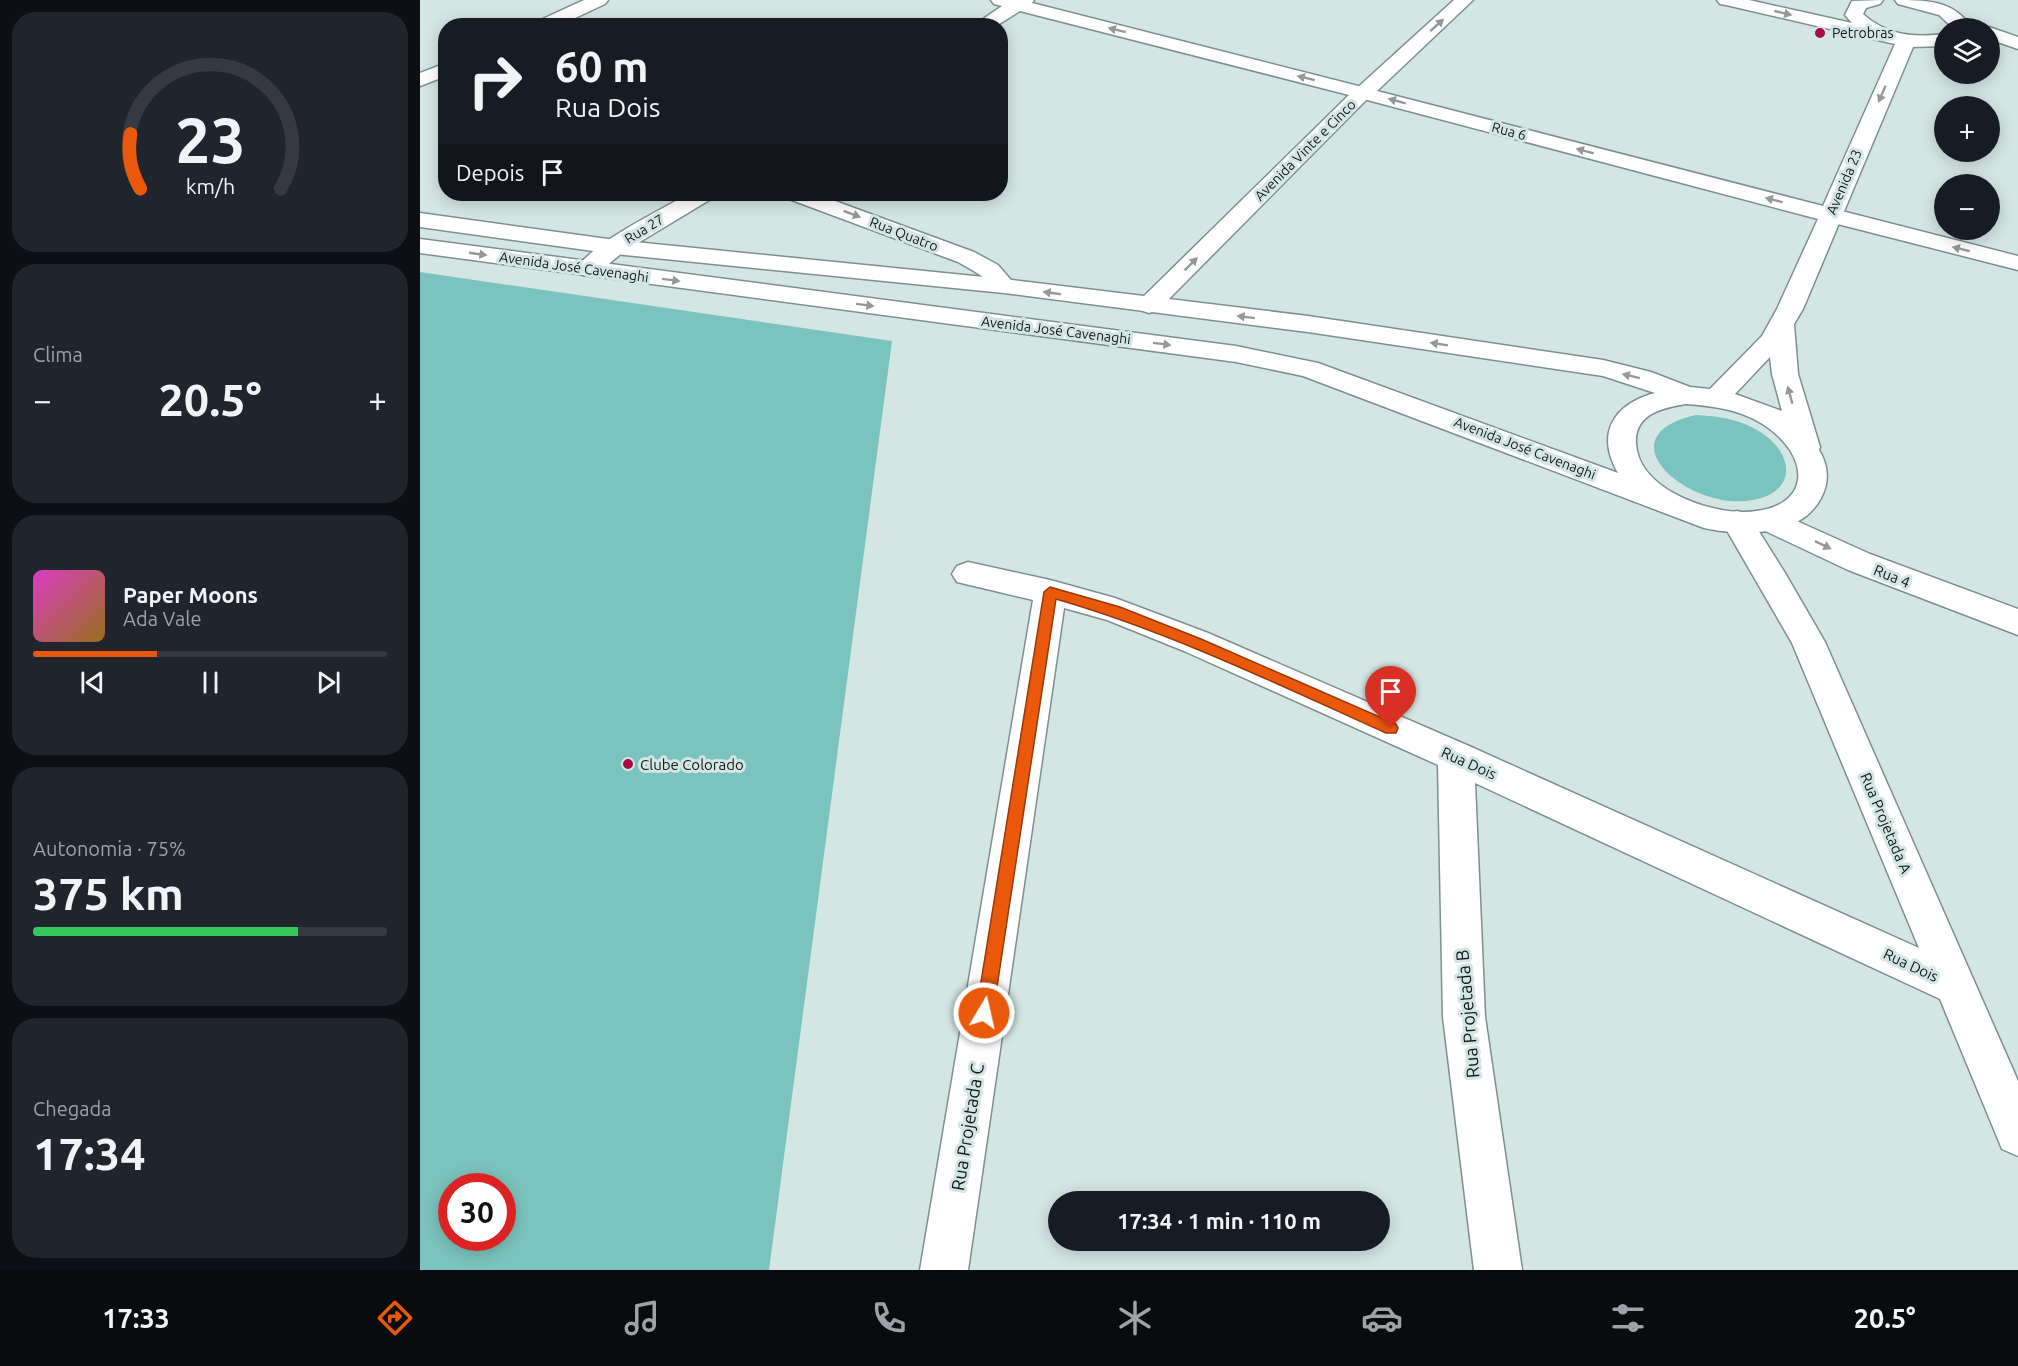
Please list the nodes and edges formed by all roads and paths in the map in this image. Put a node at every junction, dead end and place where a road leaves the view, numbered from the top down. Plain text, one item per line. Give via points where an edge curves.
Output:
1 (599, 0) edge
2 (1464, 0) edge
3 (1726, 0) edge
4 (1904, 0) edge
5 (1014, 2) edge
6 (1746, 2) edge
7 (1835, 2) dead end
8 (1866, 3) edge
9 (1931, 3) edge
10 (560, 18) edge
11 (993, 18) edge
12 (1951, 18) edge
13 (1897, 39) junction
14 (2000, 42) edge
15 (1934, 43) edge
16 (2015, 54) edge
17 (420, 59) edge
18 (438, 66) edge
19 (438, 72) edge
20 (420, 80) edge
21 (1363, 93) junction
22 (691, 201) edge
23 (816, 201) edge
24 (1830, 215) junction
25 (420, 220) edge
26 (420, 246) edge
27 (615, 247) junction
28 (2018, 263) edge
29 (588, 269) junction
30 (1004, 286) junction
31 (1149, 305) junction
32 (1781, 324) junction
33 (1686, 395) junction
34 (1716, 397) junction
35 (1808, 451) junction
36 (1670, 504) junction
37 (1753, 521) junction
38 (968, 574) dead end
39 (1050, 592) junction
40 (2018, 622) edge
41 (1456, 757) junction
42 (1957, 986) junction
43 (2018, 1133) edge
44 (944, 1270) edge
45 (1498, 1270) edge

1 - 10 street
21 -> 2 street, Avenida Vinte e Cinco
3 - 6 street
4 - 9 street
5 - 11 street
21 -> 5 street, Rua 6
6 -> 13 street
7 - 8 street
8 - 13 street via 1854,15 1865,27
9 - 12 street
13 - 15 street
13 -> 24 street, Avenida 23
14 - 16 street
17 - 18 street
19 - 20 street
24 -> 21 street, Rua 6
31 -> 21 street, Avenida Vinte e Cinco
22 - 27 street, Rua 27
23 -> 30 street, Rua Quatro via 966,257 989,270
28 -> 24 street, Rua 6
24 - 32 street, Avenida 23
25 - 27 street, Avenida José Cavenaghi
26 -> 29 street, Avenida José Cavenaghi
27 - 29 street, Rua 27
27 - 30 street, Avenida José Cavenaghi
29 -> 36 street, Avenida José Cavenaghi via 1236,354 1298,367 1392,398
31 -> 30 street, Avenida José Cavenaghi
33 -> 31 street, Avenida José Cavenaghi via 1603,368 1308,324
32 - 34 street, Avenida 23 via 1772,340
35 -> 32 street via 1785,374
33 - 34 street
33 - 36 street via 1659,400 1637,410 1624,425 1620,444 1627,465 1644,486
34 - 35 street via 1771,417 1793,433
35 - 37 street via 1815,473 1811,493 1796,510
36 - 37 street via 1703,517
37 -> 40 street, Rua 4
37 - 42 street, Rua Projetada A via 1774,581 1808,642
38 - 39 street, Rua Dois
39 - 41 street, Rua Dois via 1115,610 1196,642
39 - 44 street, Rua Projetada C
41 - 42 street, Rua Dois
41 - 45 street, Rua Projetada B via 1464,1017
42 - 43 street, Rua Projetada A

